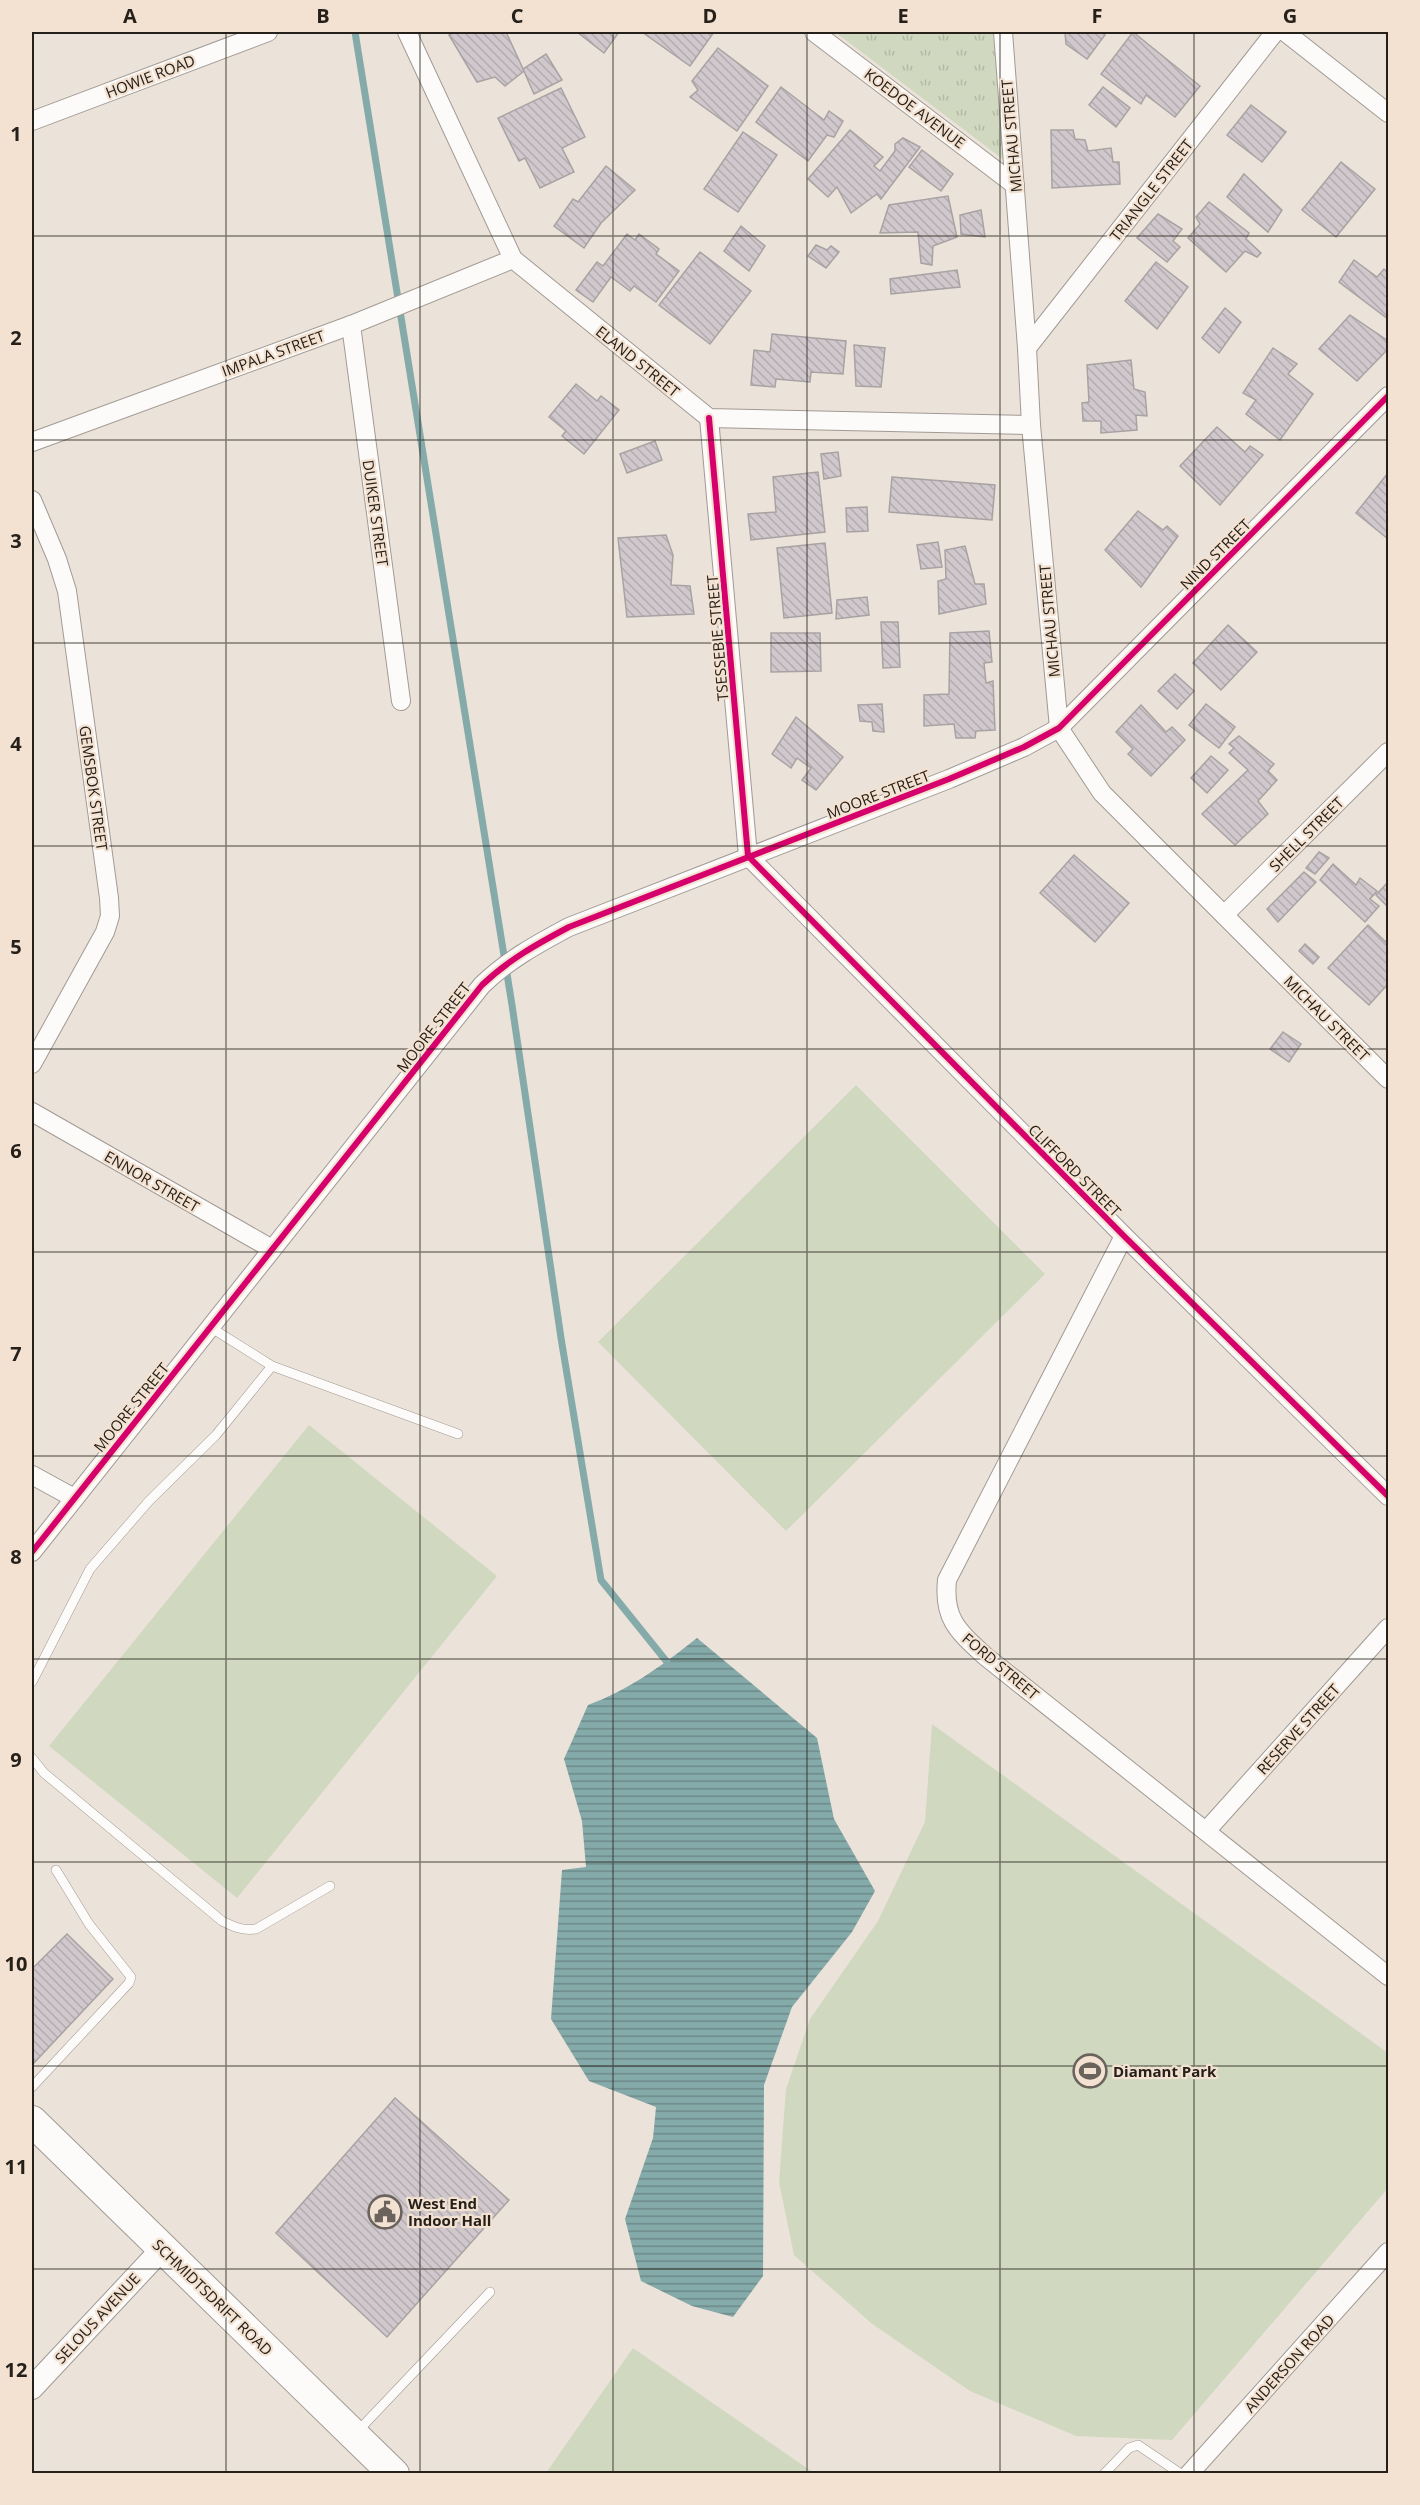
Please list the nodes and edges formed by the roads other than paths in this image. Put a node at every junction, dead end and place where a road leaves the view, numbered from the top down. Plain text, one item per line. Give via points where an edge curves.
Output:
1 (268, 32) edge
2 (407, 32) edge
3 (814, 32) edge
4 (1002, 32) edge
5 (1275, 32) edge
6 (1285, 32) edge
7 (1389, 113) edge
8 (32, 121) edge
9 (1016, 184) junction
10 (513, 260) junction
11 (351, 325) junction
12 (1027, 348) junction
13 (1389, 396) edge
14 (709, 418) junction
15 (1031, 425) junction
16 (32, 442) edge
17 (32, 500) edge
18 (401, 701) dead end
19 (1059, 728) junction
20 (1389, 752) edge
21 (748, 856) junction
22 (1224, 915) junction
23 (32, 1064) edge
24 (1389, 1079) edge
25 (32, 1112) edge
26 (1124, 1236) junction
27 (272, 1249) junction
28 (210, 1327) junction
29 (272, 1366) junction
30 (458, 1434) dead end
31 (32, 1474) edge
32 (1389, 1496) edge
33 (74, 1498) junction
34 (32, 1552) edge
35 (1389, 1628) edge
36 (32, 1682) edge
37 (32, 1758) edge
38 (1207, 1830) junction
39 (56, 1870) dead end
40 (330, 1886) dead end
41 (1389, 1976) edge
42 (32, 2087) edge
43 (32, 2121) edge
44 (163, 2248) junction
45 (1389, 2252) edge
46 (490, 2292) dead end
47 (32, 2388) edge
48 (354, 2435) junction
49 (394, 2474) edge
50 (1104, 2474) edge
51 (1181, 2474) edge
52 (1189, 2474) edge

1 - 8 street, HOWIE ROAD
2 - 10 street, ELAND STREET
3 - 9 street, KOEDOE AVENUE
4 - 9 street, MICHAU STREET
5 - 12 street, TRIANGLE STREET
6 - 7 street
9 - 12 street, MICHAU STREET
10 - 11 street, IMPALA STREET
10 - 14 street, ELAND STREET
11 - 16 street, IMPALA STREET
11 - 18 street, DUIKER STREET
12 - 15 street, MICHAU STREET
13 - 19 street, NIND STREET
14 - 15 street
14 - 21 street, TSESSEBIE STREET
15 - 19 street, MICHAU STREET
17 - 23 street, GEMSBOK STREET via 67,591 110,898 105,932
19 - 21 street, MOORE STREET via 949,779
19 - 22 street, MICHAU STREET via 1102,793
20 - 22 street, SHELL STREET
21 - 26 street, CLIFFORD STREET
21 - 27 street, MOORE STREET via 569,927 503,965 482,985
22 - 24 street, MICHAU STREET
25 - 27 street, ENNOR STREET
26 - 32 street, CLIFFORD STREET
26 - 38 street, FORD STREET via 947,1580 945,1599 951,1621 985,1656
27 - 28 street, MOORE STREET
28 - 29 lane
28 - 33 street, MOORE STREET
29 - 30 lane
29 - 36 lane via 216,1435 149,1501 90,1569
31 - 33 street
33 - 34 street, MOORE STREET
35 - 38 street, RESERVE STREET
37 - 40 lane via 44,1773 213,1914 237,1928 256,1929
38 - 41 street, FORD STREET
39 - 42 lane via 89,1924 131,1977
43 - 44 highway, SCHMIDTSDRIFT ROAD
44 - 47 street, SELOUS AVENUE
44 - 48 highway, SCHMIDTSDRIFT ROAD
45 - 52 street, ANDERSON ROAD
46 - 48 lane
48 - 49 highway, SCHMIDTSDRIFT ROAD
50 - 51 lane via 1129,2448 1138,2445

